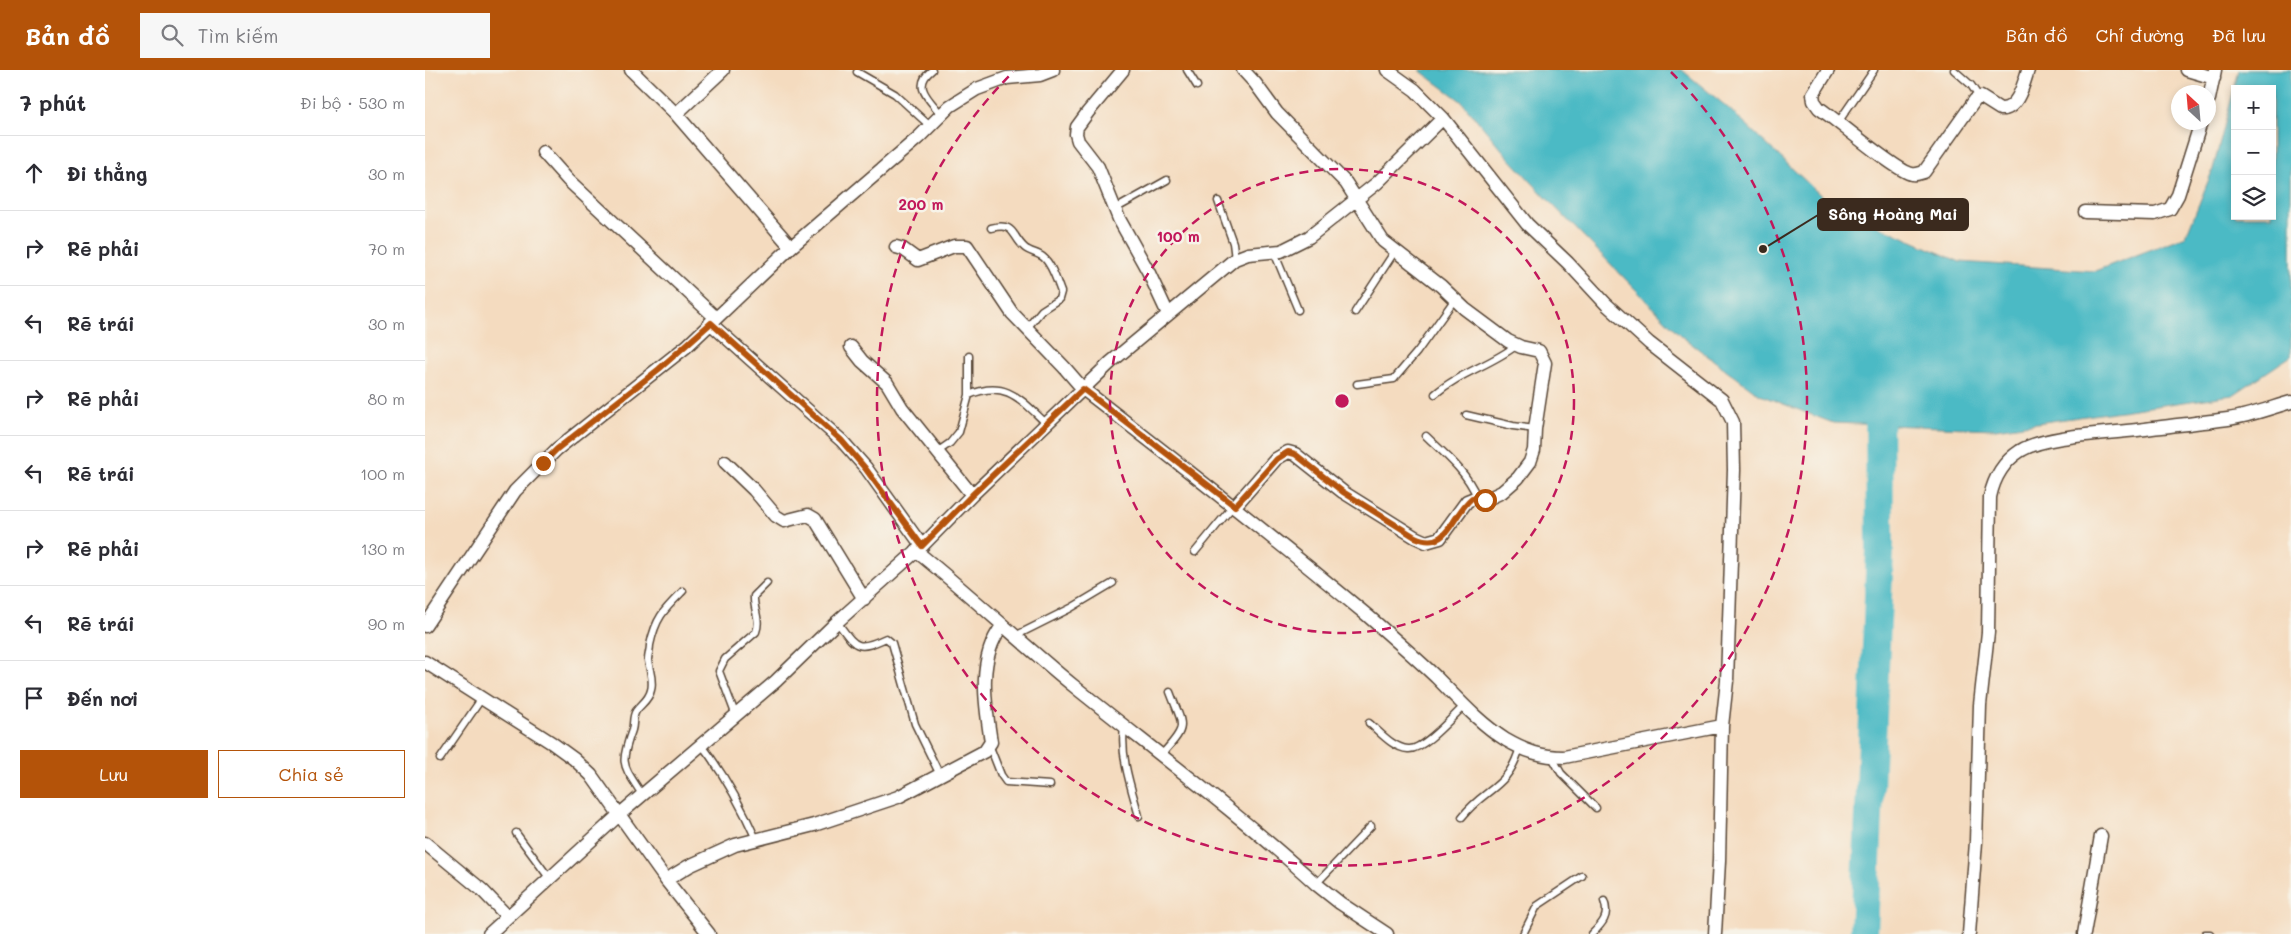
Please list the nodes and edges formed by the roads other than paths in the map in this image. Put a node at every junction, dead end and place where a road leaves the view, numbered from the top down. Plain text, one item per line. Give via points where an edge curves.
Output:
1 (631, 70) edge
2 (723, 70) edge
3 (932, 70) edge
4 (1053, 70) edge
5 (1123, 70) edge
6 (1187, 70) edge
7 (1243, 70) edge
8 (1387, 70) edge
9 (1828, 70) edge
10 (1874, 70) edge
11 (1954, 70) edge
12 (2028, 70) edge
13 (2187, 70) edge
14 (857, 72) dead end
15 (2215, 74) edge
16 (1197, 86) dead end
17 (1979, 97) junction
18 (676, 114) junction
19 (941, 114) junction
20 (1443, 118) junction
21 (1839, 121) junction
22 (930, 126) junction
23 (2198, 130) edge
24 (543, 152) dead end
25 (1167, 180) dead end
26 (1355, 199) junction
27 (1218, 201) dead end
28 (1115, 209) junction
29 (2085, 212) dead end
30 (991, 228) dead end
31 (791, 247) junction
32 (896, 247) dead end
33 (1395, 251) junction
34 (1274, 252) junction
35 (1235, 259) junction
36 (1455, 299) junction
37 (1298, 310) dead end
38 (1355, 312) dead end
39 (1168, 314) junction
40 (713, 320) junction
41 (1027, 328) junction
42 (1517, 346) junction
43 (851, 347) dead end
44 (969, 356) dead end
45 (1357, 384) dead end
46 (1083, 389) junction
47 (1435, 394) dead end
48 (969, 395) junction
49 (2291, 402) edge
50 (1466, 415) dead end
51 (1047, 424) junction
52 (1535, 429) junction
53 (1426, 436) dead end
54 (937, 452) junction
55 (725, 462) dead end
56 (972, 495) junction
57 (1477, 497) junction
58 (1234, 506) junction
59 (919, 549) junction
60 (1195, 552) dead end
61 (767, 583) dead end
62 (1113, 583) dead end
63 (683, 591) dead end
64 (864, 598) junction
65 (837, 622) junction
66 (425, 626) edge
67 (1002, 626) junction
68 (1014, 637) junction
69 (425, 662) edge
70 (1171, 692) dead end
71 (482, 698) junction
72 (1464, 706) junction
73 (736, 716) junction
74 (1369, 723) dead end
75 (1125, 725) junction
76 (1722, 726) junction
77 (701, 744) junction
78 (990, 747) junction
79 (1520, 747) junction
80 (1162, 754) junction
81 (1552, 757) junction
82 (441, 759) dead end
83 (940, 774) junction
84 (1050, 785) dead end
85 (643, 796) junction
86 (1596, 808) dead end
87 (620, 814) junction
88 (1139, 816) dead end
89 (1462, 817) dead end
90 (1371, 826) dead end
91 (516, 833) dead end
92 (2101, 836) dead end
93 (755, 839) junction
94 (425, 844) edge
95 (1582, 876) dead end
96 (550, 879) junction
97 (666, 880) junction
98 (1316, 884) junction
99 (1604, 902) dead end
100 (507, 916) junction
101 (489, 934) edge
102 (709, 934) edge
103 (1387, 934) edge
104 (1523, 934) edge
105 (1592, 934) edge
106 (1715, 934) edge
107 (1969, 934) edge
108 (2084, 934) edge
109 (2205, 934) edge
110 (2210, 934) edge

1 - 18 street
2 - 18 street
3 - 19 lane via 921,84
4 - 19 street via 1039,75 1007,78 964,96
5 - 28 street via 1088,112 1076,134 1098,167
6 - 16 lane
7 - 26 street via 1303,142 1339,174
8 - 20 street via 1415,90
9 - 21 street via 1813,94 1814,101
10 - 21 lane
11 - 17 lane
12 - 17 street via 2021,92 2005,110
13 - 15 street
14 - 22 lane via 895,94
17 - 21 street via 1924,172 1919,174 1905,171
18 - 31 street
19 - 22 street
20 - 26 street via 1377,183
20 - 76 street via 1527,224 1649,344 1721,400 1733,422 1727,681
22 - 31 street
23 - 29 street via 2178,195 2170,209 2155,214
24 - 40 street
25 - 28 lane
26 - 33 street via 1383,241
26 - 34 street via 1309,236
27 - 35 lane via 1233,243
28 - 39 street
30 - 41 lane via 1009,228 1025,249 1045,258 1061,292 1059,299 1042,310
31 - 40 street
32 - 41 street via 918,260 954,246 967,246 1004,302
33 - 36 street
33 - 38 lane
34 - 35 street via 1248,254
34 - 37 lane
35 - 39 street
36 - 42 street via 1465,310
36 - 45 lane via 1394,379
39 - 46 street
40 - 59 street via 841,440 865,468
40 - 66 street via 671,358 557,449 515,491
41 - 46 street
42 - 47 lane
42 - 52 street via 1539,350 1545,363
43 - 54 street via 887,383 902,408
44 - 48 lane
46 - 51 street
46 - 58 street
48 - 51 lane via 980,390 1003,389
48 - 54 lane via 959,432
49 - 107 street via 2229,419 2034,444 2009,460 1998,473 1990,497 1988,632 1979,713
50 - 52 lane
51 - 56 street
52 - 57 street via 1530,462 1518,478 1491,498
53 - 57 lane via 1463,473
54 - 56 street
55 - 64 street via 776,516 784,521 808,515 815,519
56 - 59 street
57 - 58 street via 1467,502 1440,538 1426,542 1343,492 1288,452 1277,459
58 - 60 lane
58 - 72 street via 1369,618
59 - 64 street
59 - 67 street
61 - 73 lane via 754,596 759,625 756,632 725,660 719,671
62 - 68 lane
63 - 85 lane via 663,611 654,626 648,658 652,689 633,716 624,750 623,760
64 - 65 street
65 - 73 street
65 - 83 lane via 858,646 864,647 886,638 891,643 915,724
67 - 68 street
67 - 78 street via 990,644 984,689
68 - 75 street
69 - 71 street
70 - 80 lane via 1182,722 1181,730
71 - 82 lane
71 - 87 street via 574,758 600,785
72 - 74 lane via 1429,739 1409,750 1394,744
72 - 79 street
73 - 77 street
75 - 80 street
75 - 88 lane via 1123,747
76 - 81 street via 1590,753
76 - 106 street
77 - 85 street
77 - 93 lane via 725,777
78 - 83 street
78 - 84 lane via 1001,776 1007,782
79 - 81 street
79 - 89 lane via 1516,761 1503,781 1470,806
80 - 98 street
81 - 86 lane via 1561,773
83 - 93 street via 875,806
85 - 87 street
87 - 96 street
87 - 97 street
90 - 98 lane
91 - 96 lane
92 - 108 street
93 - 97 street via 711,855
94 - 100 street via 482,890
95 - 104 lane via 1537,906
96 - 100 street
97 - 102 street
98 - 103 street
99 - 105 lane via 1607,912
100 - 101 street
109 - 110 lane

